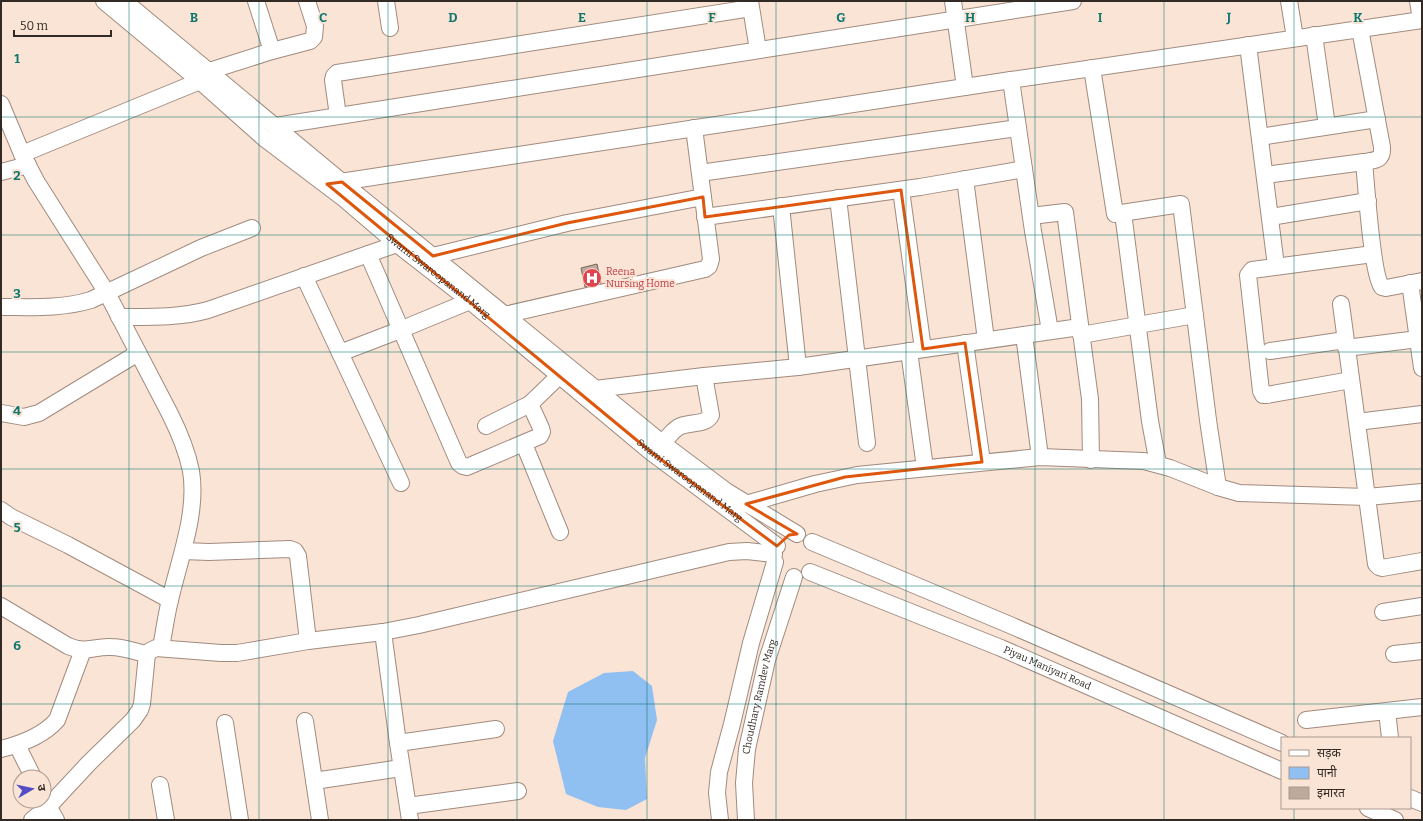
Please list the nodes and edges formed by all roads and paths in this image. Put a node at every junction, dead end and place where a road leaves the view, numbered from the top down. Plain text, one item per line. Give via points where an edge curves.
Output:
1 (104, 1) edge
2 (124, 1) edge
3 (256, 1) edge
4 (307, 1) edge
5 (386, 1) edge
6 (953, 1) edge
7 (1073, 1) edge
8 (1289, 1) edge
9 (1418, 1) edge
10 (751, 5) edge
11 (955, 19) junction
12 (1421, 20) edge
13 (390, 28) dead end
14 (1360, 29) junction
15 (1314, 35) junction
16 (1295, 38) junction
17 (1248, 45) junction
18 (758, 50) junction
19 (272, 51) junction
20 (1092, 68) junction
21 (204, 76) junction
22 (1011, 80) junction
23 (965, 87) junction
24 (1, 104) edge
25 (338, 116) junction
26 (1377, 119) junction
27 (275, 126) junction
28 (1327, 126) junction
29 (694, 128) junction
30 (1018, 128) junction
31 (1260, 137) junction
32 (25, 159) junction
33 (1364, 162) junction
34 (1024, 169) junction
35 (1, 172) edge
36 (700, 173) junction
37 (1265, 176) junction
38 (965, 180) junction
39 (334, 183) junction
40 (901, 190) junction
41 (703, 197) junction
42 (838, 198) junction
43 (1368, 201) junction
44 (781, 206) junction
45 (1123, 213) junction
46 (1031, 216) junction
47 (705, 217) junction
48 (1270, 217) junction
49 (252, 228) dead end
50 (397, 244) junction
51 (368, 254) junction
52 (1373, 254) junction
53 (433, 256) junction
54 (1276, 266) junction
55 (304, 276) junction
56 (1416, 282) edge
57 (107, 293) junction
58 (470, 301) junction
59 (1341, 304) dead end
60 (1, 307) edge
61 (504, 315) junction
62 (1195, 315) junction
63 (119, 318) junction
64 (1137, 326) junction
65 (400, 330) junction
66 (1050, 331) junction
67 (1080, 331) junction
68 (1024, 335) junction
69 (1418, 339) junction
70 (986, 340) junction
71 (965, 343) junction
72 (1346, 344) junction
73 (916, 350) junction
74 (1270, 351) dead end
75 (138, 353) junction
76 (340, 353) junction
77 (857, 359) junction
78 (798, 367) junction
79 (1422, 368) edge
80 (560, 375) junction
81 (704, 376) junction
82 (1351, 380) junction
83 (595, 389) junction
84 (530, 404) junction
85 (1, 413) edge
86 (1422, 414) edge
87 (1357, 422) junction
88 (486, 426) dead end
89 (662, 443) junction
90 (866, 443) dead end
91 (524, 444) junction
92 (1040, 457) junction
93 (1091, 460) junction
94 (982, 462) junction
95 (1158, 464) junction
96 (925, 468) junction
97 (401, 483) dead end
98 (1218, 487) junction
99 (1422, 492) edge
100 (1367, 497) junction
101 (746, 504) junction
102 (1, 510) edge
103 (560, 532) dead end
104 (797, 534) junction
105 (812, 542) junction
106 (183, 551) junction
107 (775, 554) junction
108 (1422, 561) edge
109 (810, 572) junction
110 (794, 577) junction
111 (170, 600) junction
112 (1, 606) edge
113 (1422, 606) edge
114 (1383, 612) dead end
115 (383, 632) junction
116 (308, 641) junction
117 (82, 650) junction
118 (154, 651) junction
119 (1422, 651) edge
120 (1394, 654) dead end
121 (1422, 707) edge
122 (1387, 711) junction
123 (1306, 720) dead end
124 (305, 721) dead end
125 (225, 723) dead end
126 (496, 729) dead end
127 (1390, 737) edge
128 (398, 743) junction
129 (1281, 743) edge
130 (17, 745) junction
131 (1, 749) edge
132 (402, 768) junction
133 (29, 769) edge
134 (1281, 770) edge
135 (314, 780) junction
136 (160, 785) dead end
137 (518, 791) dead end
138 (1411, 798) edge
139 (1422, 803) edge
140 (52, 806) edge
141 (49, 809) edge
142 (1372, 809) edge
143 (409, 813) edge
144 (1389, 814) edge
145 (32, 820) edge
146 (166, 820) edge
147 (240, 820) edge
148 (320, 820) edge
149 (720, 820) edge
150 (746, 820) edge

1 - 21 street, Swami Swaroopanand Marg
2 - 21 street, Swami Swaroopanand Marg
3 - 19 street
4 - 19 street via 315,26 314,37 310,41
5 - 13 street
6 - 11 street
7 - 11 street
8 - 16 street
9 - 12 street
10 - 18 street
10 - 25 street via 337,73 333,80
11 - 18 street
11 - 23 street
12 - 14 street
14 - 15 street
14 - 26 street
15 - 16 street
15 - 28 street
16 - 17 street
17 - 20 street
17 - 31 street
18 - 25 street
19 - 21 street
20 - 22 street
20 - 45 street via 1115,214
21 - 27 street, Swami Swaroopanand Marg
21 - 32 street
21 - 39 street, Swami Swaroopanand Marg via 264,138
22 - 23 street
22 - 30 street
23 - 29 street
24 - 32 street
25 - 27 street
26 - 28 street
26 - 33 street via 1383,153 1377,160
27 - 39 street, Swami Swaroopanand Marg
28 - 31 street
29 - 36 street
29 - 39 street
30 - 34 street
30 - 36 street
31 - 37 street
32 - 35 street
32 - 57 street via 36,181
33 - 37 street
33 - 43 street
34 - 38 street
34 - 46 street
36 - 41 street
37 - 48 street
38 - 40 street
38 - 70 street
39 - 50 street, Swami Swaroopanand Marg
39 - 53 street, Swami Swaroopanand Marg
40 - 42 street
40 - 73 street
41 - 47 street
41 - 53 street via 567,223
42 - 44 street
42 - 77 street
43 - 48 street
43 - 52 street
44 - 47 street
44 - 78 street
45 - 62 street via 1181,204
45 - 64 street
46 - 66 street
46 - 67 street via 1065,212
47 - 61 street via 711,259 705,269
48 - 54 street
49 - 57 street via 201,248
50 - 51 street
50 - 58 street, Swami Swaroopanand Marg
51 - 55 street
51 - 65 street
52 - 54 street
52 - 56 street via 1378,281 1382,287
53 - 61 street, Swami Swaroopanand Marg
54 - 82 street via 1252,270 1248,275 1261,391 1268,395
55 - 63 street via 195,314
55 - 76 street
56 - 69 street
57 - 60 street via 76,305
57 - 63 street
58 - 65 street
58 - 80 street, Swami Swaroopanand Marg
59 - 72 street
61 - 83 street, Swami Swaroopanand Marg
62 - 64 street
62 - 98 street
63 - 75 street
64 - 67 street
64 - 95 street
65 - 76 street
65 - 91 street via 459,463 467,467
66 - 67 street
66 - 68 street
67 - 93 street via 1090,399
68 - 70 street
68 - 92 street
69 - 72 street
69 - 79 street
70 - 71 street
71 - 73 street
71 - 94 street
72 - 74 street
72 - 82 street
73 - 77 street
73 - 96 street
75 - 85 street via 39,413 24,417
75 - 106 street via 179,433 191,472 192,504
76 - 97 street
77 - 78 street
77 - 90 street
78 - 81 street
80 - 84 street
80 - 107 street, Swami Swaroopanand Marg
81 - 83 street
81 - 89 street via 710,418 677,427
82 - 87 street
83 - 89 street, Swami Swaroopanand Marg
84 - 88 street
84 - 91 street via 542,432 540,436
86 - 87 street
87 - 100 street
89 - 101 street, Swami Swaroopanand Marg via 726,492
91 - 103 street
92 - 93 street
92 - 94 street
93 - 95 street
94 - 96 street
95 - 98 street
96 - 101 street via 845,477
98 - 100 street via 1239,493
99 - 100 street
100 - 108 street via 1376,564 1382,568
101 - 104 street, Swami Swaroopanand Marg
102 - 111 street
104 - 105 street
104 - 107 street via 789,535 782,540
105 - 109 street via 817,558
105 - 129 street
106 - 111 street
106 - 116 street via 295,551 298,556
107 - 110 street via 779,570
107 - 115 street via 729,552
107 - 149 street, Choudhary Ramdev Marg via 719,772 716,793
109 - 110 street
109 - 134 street, Piyau Maniyari Road via 1001,648
110 - 150 street, Choudhary Ramdev Marg via 767,660 747,749 744,783
111 - 118 street
112 - 117 street via 68,646
113 - 114 street
115 - 116 street
115 - 128 street
116 - 118 street via 237,653
117 - 118 street via 111,647
117 - 130 street via 57,720 51,728
118 - 140 street via 138,714 88,764
119 - 120 street
121 - 122 street
122 - 123 street
122 - 127 street
124 - 135 street
125 - 147 street
126 - 128 street
128 - 132 street
130 - 131 street
130 - 133 street
132 - 135 street
132 - 143 street
135 - 148 street
136 - 146 street
137 - 143 street
138 - 139 street
141 - 145 street
142 - 144 street

